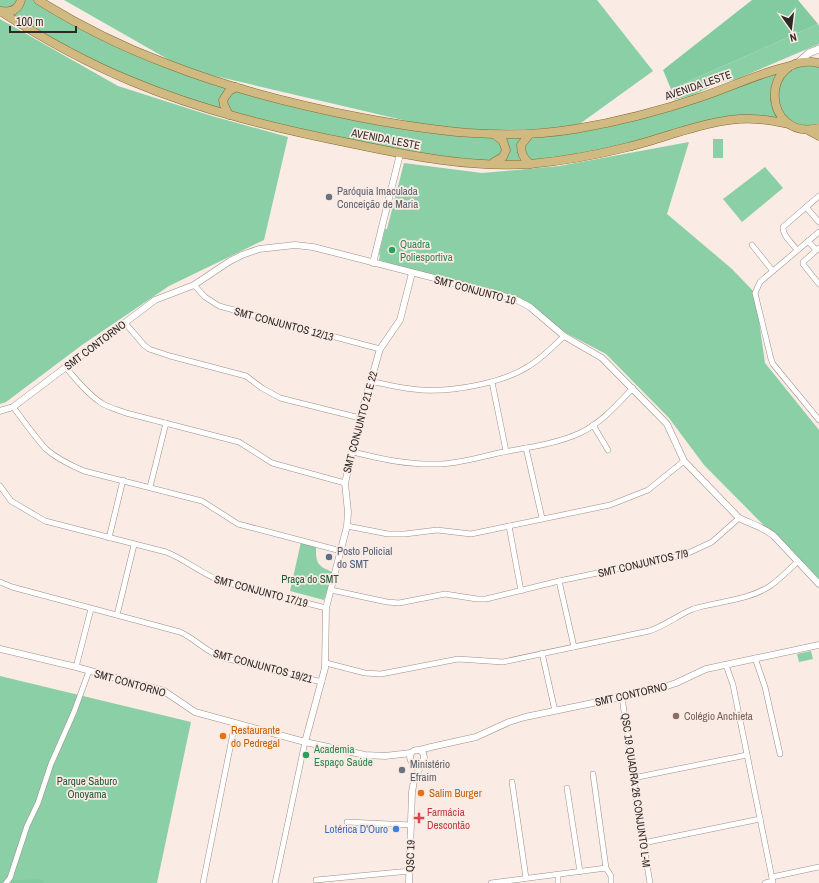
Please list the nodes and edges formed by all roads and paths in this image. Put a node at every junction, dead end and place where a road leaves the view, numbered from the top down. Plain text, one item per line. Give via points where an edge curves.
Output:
1 (20, 0) edge
2 (38, 0) edge
3 (0, 11) edge
4 (819, 49) edge
5 (799, 62) junction
6 (819, 63) edge
7 (790, 66) junction
8 (236, 87) junction
9 (229, 115) junction
10 (789, 124) junction
11 (819, 128) edge
12 (808, 130) junction
13 (529, 134) junction
14 (495, 135) junction
15 (819, 136) edge
16 (400, 154) junction
17 (491, 163) junction
18 (530, 164) junction
19 (819, 196) edge
20 (806, 207) junction
21 (819, 222) edge
22 (818, 234) edge
23 (808, 240) junction
24 (752, 245) dead end
25 (818, 249) edge
26 (797, 250) junction
27 (373, 263) junction
28 (772, 270) junction
29 (412, 273) junction
30 (819, 284) edge
31 (194, 285) junction
32 (125, 323) junction
33 (564, 336) junction
34 (380, 349) junction
35 (66, 368) junction
36 (370, 381) junction
37 (492, 382) junction
38 (633, 388) junction
39 (13, 407) junction
40 (0, 411) edge
41 (360, 418) junction
42 (819, 420) edge
43 (166, 423) junction
44 (593, 425) junction
45 (526, 448) junction
46 (608, 450) dead end
47 (353, 452) junction
48 (506, 452) junction
49 (684, 461) junction
50 (123, 480) junction
51 (345, 483) junction
52 (0, 486) edge
53 (150, 487) junction
54 (542, 518) junction
55 (739, 518) junction
56 (347, 526) junction
57 (509, 526) junction
58 (108, 538) junction
59 (134, 545) junction
60 (341, 551) junction
61 (798, 561) junction
62 (559, 581) junction
63 (0, 582) edge
64 (819, 584) edge
65 (331, 590) junction
66 (521, 591) junction
67 (326, 608) junction
68 (91, 609) junction
69 (117, 615) junction
70 (819, 645) edge
71 (574, 646) junction
72 (0, 649) edge
73 (542, 654) junction
74 (755, 658) junction
75 (326, 663) junction
76 (726, 664) junction
77 (76, 667) junction
78 (89, 671) junction
79 (322, 682) junction
80 (622, 698) junction
81 (555, 711) junction
82 (235, 723) junction
83 (305, 742) junction
84 (443, 745) junction
85 (420, 750) junction
86 (780, 754) dead end
87 (747, 755) junction
88 (412, 758) junction
89 (423, 759) junction
90 (593, 774) dead end
91 (633, 778) junction
92 (414, 781) junction
93 (512, 782) dead end
94 (567, 788) dead end
95 (760, 819) junction
96 (347, 822) dead end
97 (411, 825) junction
98 (643, 843) junction
99 (819, 867) edge
100 (606, 868) junction
101 (410, 871) junction
102 (580, 872) junction
103 (558, 875) junction
104 (526, 878) junction
105 (316, 880) dead end
106 (773, 880) edge
107 (503, 882) edge
108 (6, 883) edge
109 (203, 883) edge
110 (275, 883) edge
111 (409, 883) edge
112 (491, 883) edge
113 (558, 883) edge
114 (611, 883) edge
115 (650, 883) edge
116 (765, 883) edge

1 - 3 main road via 19,7 13,11
2 - 8 main road, AVENIDA LESTE via 65,17 143,54
3 - 9 main road, AVENIDA LESTE via 101,68
4 - 5 main road via 809,53
5 - 6 main road
5 - 7 main road
7 - 10 main road via 782,72 774,90 777,110
7 - 13 main road, AVENIDA LESTE via 770,70 702,97 659,110 576,129
8 - 9 main road via 229,90 223,100
8 - 14 main road, AVENIDA LESTE via 394,124
9 - 16 main road, AVENIDA LESTE
10 - 12 main road, AVENIDA LESTE via 798,129
10 - 18 main road, AVENIDA LESTE via 752,119 734,120 603,153
11 - 12 main road
12 - 15 main road, AVENIDA LESTE
13 - 14 main road, AVENIDA LESTE
13 - 18 main road via 521,145 521,153
14 - 17 main road via 503,141 506,150 503,157
16 - 17 main road, AVENIDA LESTE via 445,161
16 - 27 street
17 - 18 main road, AVENIDA LESTE
19 - 20 street
20 - 21 street
20 - 26 street via 782,229
22 - 23 street
23 - 25 street
23 - 26 street
24 - 28 street
25 - 30 street via 803,264
26 - 28 street
27 - 29 street, SMT CONJUNTO 10
27 - 31 street, SMT CONJUNTO 10 via 313,247 276,246 242,255
28 - 42 street via 760,282 755,293 771,359
29 - 33 street, SMT CONJUNTO 10 via 517,300 530,307
29 - 34 street, SMT CONJUNTO 21 E 22 via 400,320
31 - 32 street, SMT CONTORNO via 155,300
31 - 34 street, SMT CONJUNTOS 12/13 via 218,306
32 - 35 street, SMT CONTORNO
32 - 41 street via 149,348 246,376 280,398
33 - 37 street via 530,366
33 - 38 street, SMT CONJUNTO 10 via 602,358
34 - 36 street, SMT CONJUNTO 21 E 22
35 - 39 street, SMT CONTORNO
35 - 43 street via 103,404
36 - 37 street via 423,391
36 - 41 street, SMT CONJUNTO 21 E 22
37 - 48 street
38 - 44 street
38 - 49 street, SMT CONJUNTO 10 via 667,424
39 - 40 street, SMT CONTORNO
39 - 50 street via 46,448 58,458 84,471
41 - 47 street, SMT CONJUNTO 21 E 22
43 - 51 street via 239,442 272,463
43 - 53 street
44 - 45 street via 563,439
44 - 46 street
45 - 48 street
45 - 54 street
47 - 48 street via 392,461 438,464
47 - 51 street, SMT CONJUNTO 21 E 22
49 - 54 street via 648,490 631,497 610,505
49 - 55 street, SMT CONJUNTO 10
50 - 53 street
50 - 58 street
51 - 56 street, SMT CONJUNTO 21 E 22
52 - 58 street, SMT CONJUNTO 17/19 via 11,501 37,518
53 - 60 street via 202,501 229,519 247,526
54 - 57 street
55 - 61 street, SMT CONJUNTO 10 via 768,530
55 - 62 street, SMT CONJUNTOS 7/9 via 712,542 684,555
56 - 57 street via 388,534 437,530 471,534
56 - 60 street, SMT CONJUNTO 21 E 22
57 - 66 street
58 - 59 street, SMT CONJUNTO 17/19
59 - 67 street, SMT CONJUNTO 17/19 via 184,559 209,577 224,582
59 - 69 street
60 - 65 street, SMT CONJUNTO 21 E 22
61 - 64 street, SMT CONJUNTO 10
61 - 71 street via 762,590 694,609 649,631
62 - 66 street, SMT CONJUNTOS 7/9
62 - 71 street
63 - 68 street, SMT CONJUNTOS 19/21
65 - 66 street, SMT CONJUNTOS 7/9 via 399,603 445,594 486,599
65 - 67 street, SMT CONJUNTO 21 E 22
67 - 75 street, SMT CONJUNTO 21 E 22
68 - 69 street, SMT CONJUNTOS 19/21
68 - 77 street
69 - 79 street, SMT CONJUNTOS 19/21 via 180,632 217,656
70 - 74 street, SMT CONTORNO
71 - 73 street
72 - 77 street, SMT CONTORNO
73 - 75 street via 496,663 458,659 381,674 365,673
73 - 81 street
74 - 76 street, SMT CONTORNO
74 - 86 street via 765,687
75 - 79 street, SMT CONJUNTO 21 E 22
76 - 80 street, SMT CONTORNO via 700,671 667,686
76 - 87 street via 733,685
77 - 78 street, SMT CONTORNO
78 - 82 street, SMT CONTORNO via 164,691 195,712
78 - 108 street
79 - 83 street, SMT CONJUNTO 21 E 22
80 - 81 street, SMT CONTORNO
80 - 91 street, QSC 19 QUADRA 26 CONJUNTO L-M
81 - 84 street, SMT CONTORNO via 516,719 476,737
82 - 83 street, SMT CONTORNO
82 - 109 street
83 - 88 street, SMT CONTORNO via 365,755 397,754
83 - 110 street
84 - 85 street, SMT CONTORNO
84 - 89 street, SMT CONTORNO
85 - 88 street, SMT CONTORNO via 416,750
85 - 89 street
87 - 91 street
87 - 95 street
88 - 89 street, SMT CONTORNO via 417,764
88 - 92 street, QSC 19
89 - 92 street, QSC 19
90 - 100 street
91 - 98 street, QSC 19 QUADRA 26 CONJUNTO L-M
92 - 97 street, QSC 19
93 - 104 street
94 - 102 street
95 - 98 street
95 - 106 street
96 - 97 street
97 - 101 street, QSC 19
98 - 115 street, QSC 19 QUADRA 26 CONJUNTO L-M
99 - 106 street
100 - 102 street
100 - 114 street
101 - 105 street
101 - 111 street, QSC 19
102 - 103 street
103 - 104 street
103 - 113 street
104 - 107 street
106 - 116 street
107 - 112 street

